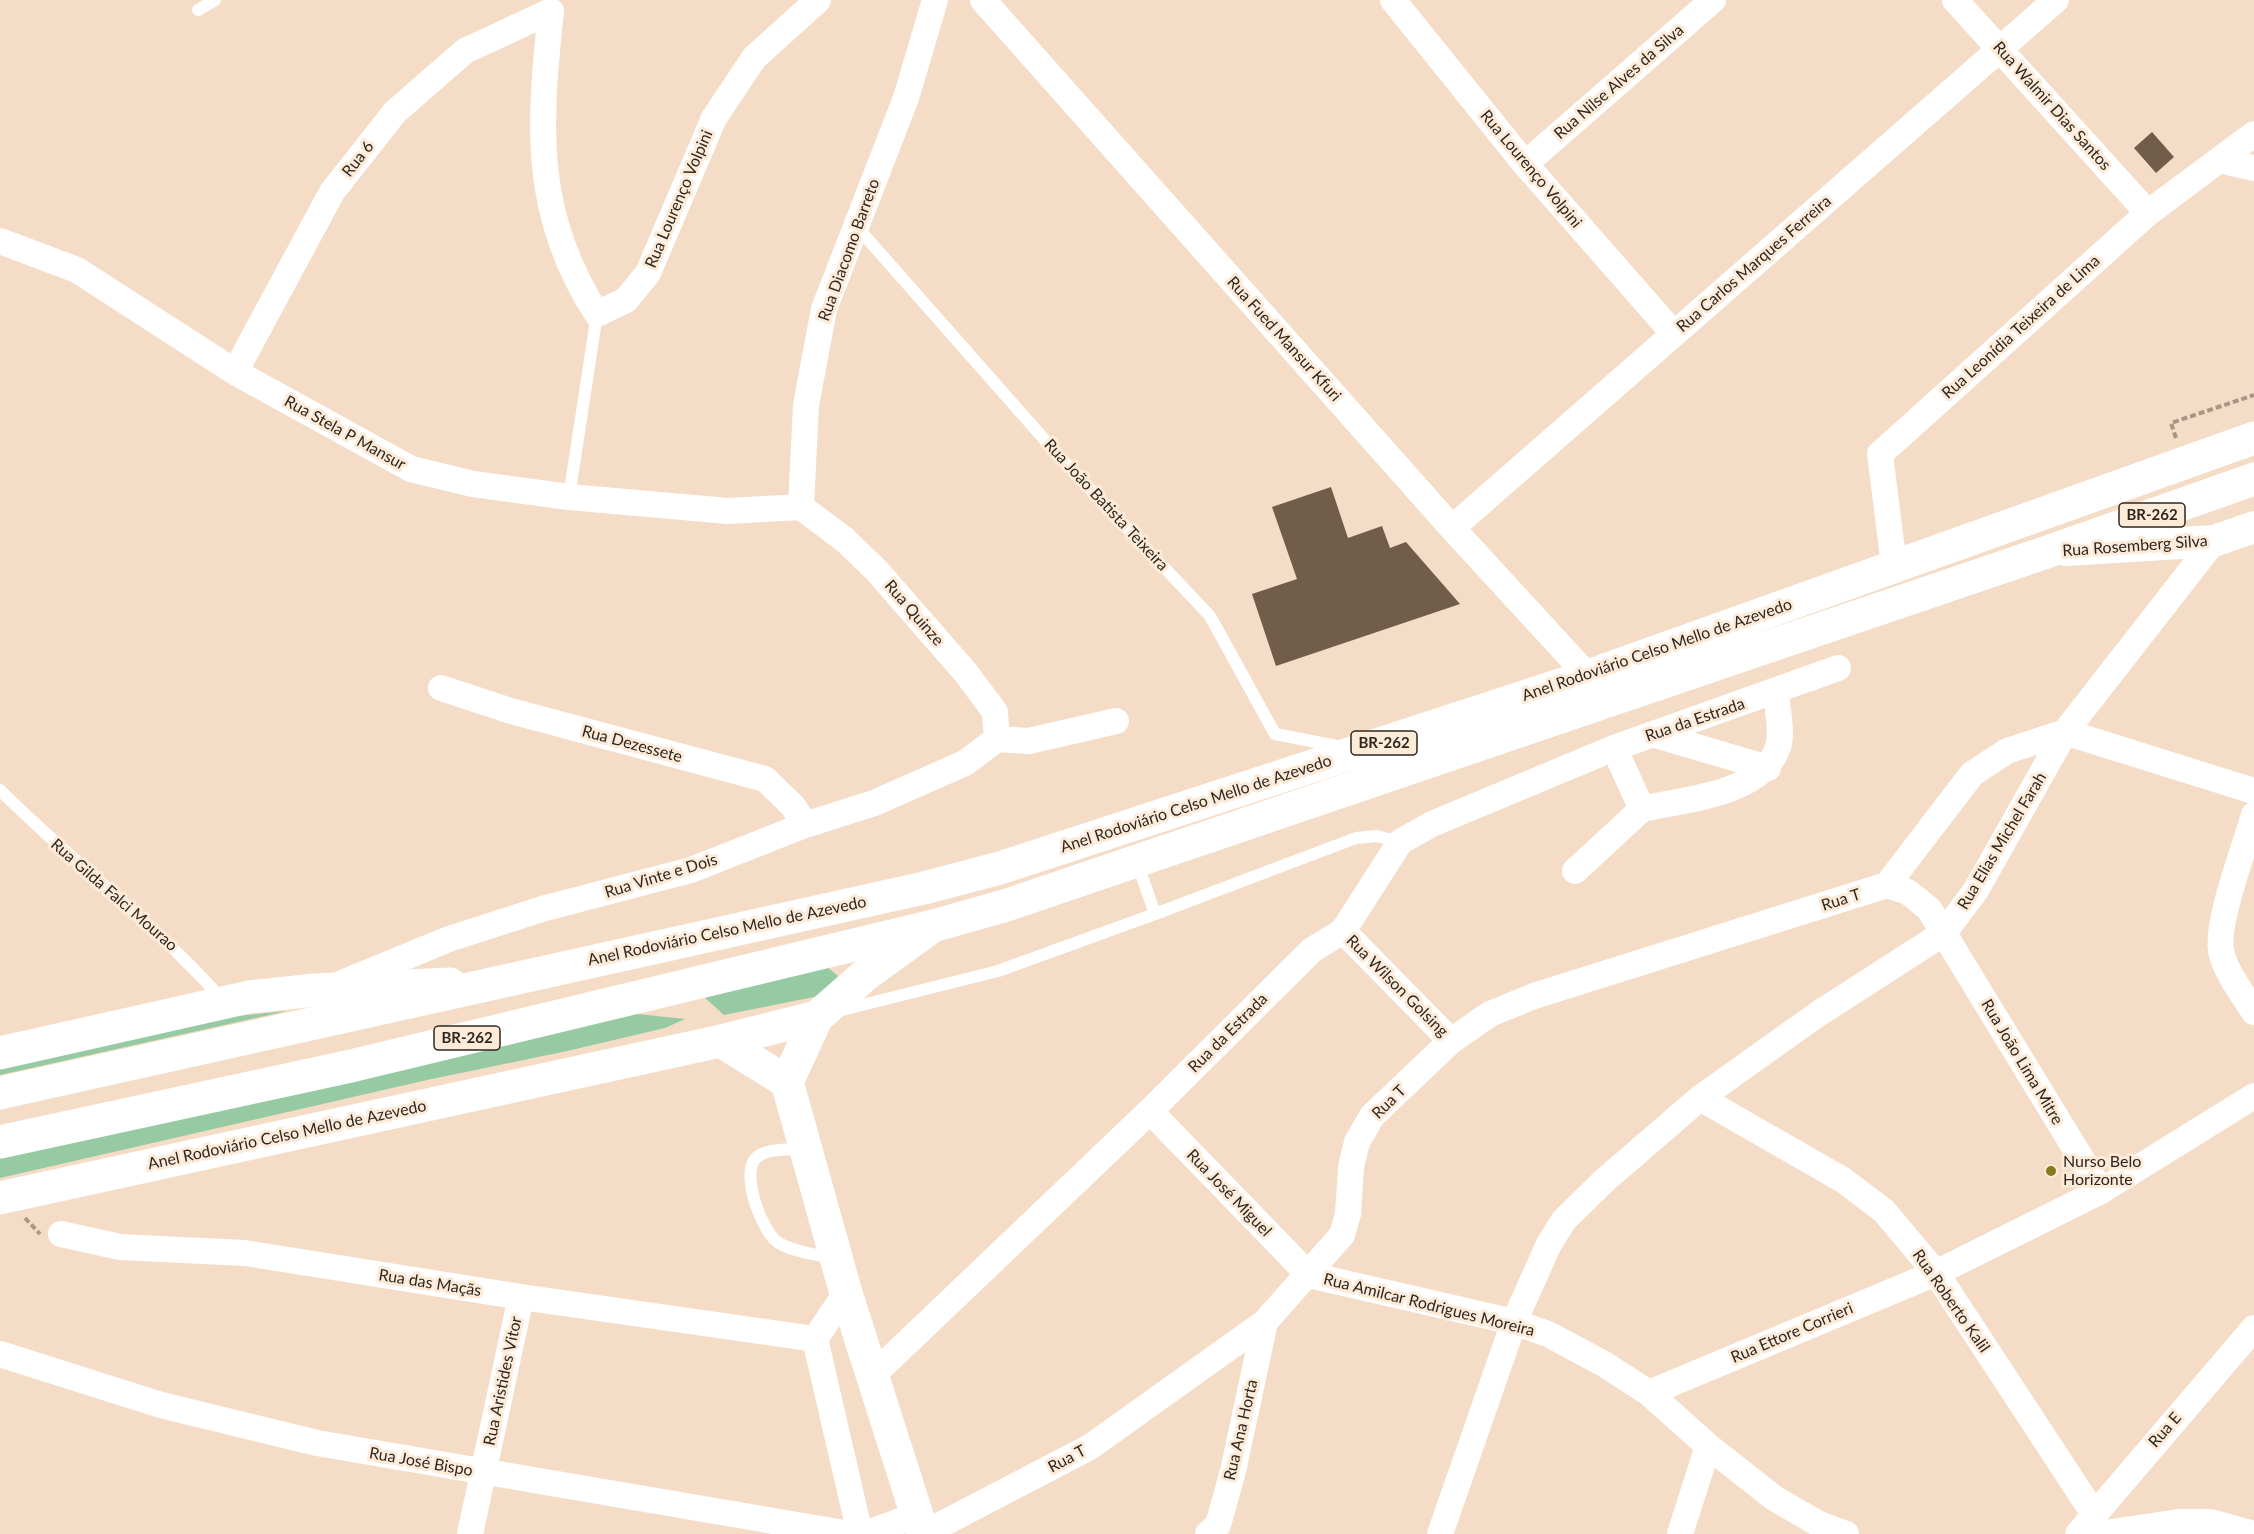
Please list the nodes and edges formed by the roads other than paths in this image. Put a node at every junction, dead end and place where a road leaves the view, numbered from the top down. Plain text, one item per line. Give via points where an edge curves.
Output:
1 (215, 0) edge
2 (818, 0) edge
3 (935, 0) edge
4 (983, 0) edge
5 (1393, 0) edge
6 (1713, 0) edge
7 (1955, 0) edge
8 (2056, 0) edge
9 (542, 5) edge
10 (198, 10) dead end
11 (2001, 49) junction
12 (2254, 134) edge
13 (2219, 160) junction
14 (1525, 164) junction
15 (2254, 168) edge
16 (2148, 213) junction
17 (857, 227) junction
18 (0, 241) edge
19 (597, 314) junction
20 (1674, 334) junction
21 (235, 372) junction
22 (2254, 438) edge
23 (2254, 479) edge
24 (569, 497) junction
25 (801, 507) junction
26 (2254, 527) edge
27 (1452, 528) junction
28 (2214, 541) junction
29 (2050, 551) junction
30 (1894, 566) junction
31 (1838, 668) dead end
32 (1588, 676) junction
33 (441, 688) dead end
34 (1776, 692) junction
35 (1116, 721) dead end
36 (2065, 732) junction
37 (1652, 734) junction
38 (997, 739) junction
39 (1614, 748) junction
40 (1360, 751) junction
41 (1768, 768) junction
42 (0, 790) edge
43 (2254, 790) edge
44 (1642, 809) junction
45 (2254, 815) edge
46 (805, 825) junction
47 (1400, 842) junction
48 (1137, 861) junction
49 (1575, 871) dead end
50 (1887, 885) junction
51 (1155, 914) junction
52 (933, 926) junction
53 (1343, 931) junction
54 (1944, 933) junction
55 (495, 982) junction
56 (315, 990) junction
57 (224, 1002) junction
58 (2254, 1012) edge
59 (817, 1017) junction
60 (721, 1041) junction
61 (1451, 1041) junction
62 (0, 1053) edge
63 (787, 1082) junction
64 (0, 1093) edge
65 (2254, 1096) edge
66 (1700, 1098) junction
67 (1150, 1111) junction
68 (0, 1142) edge
69 (805, 1148) junction
70 (2101, 1191) junction
71 (4, 1197) edge
72 (61, 1234) road end
73 (837, 1260) junction
74 (1936, 1274) junction
75 (1309, 1275) junction
76 (846, 1293) junction
77 (521, 1298) junction
78 (1265, 1322) junction
79 (1514, 1322) junction
80 (2254, 1328) edge
81 (815, 1339) junction
82 (0, 1354) edge
83 (872, 1376) junction
84 (1649, 1393) junction
85 (1708, 1446) junction
86 (483, 1473) junction
87 (2096, 1524) edge
88 (921, 1528) edge
89 (1219, 1531) edge
90 (470, 1534) edge
91 (850, 1534) edge
92 (860, 1534) edge
93 (866, 1534) edge
94 (1440, 1534) edge
95 (1680, 1534) edge
96 (1846, 1534) edge
97 (2078, 1534) edge
98 (2254, 1534) edge

1 - 10 lane
2 - 19 street, Rua Lourenço Volpini via 754,58 714,118 648,273 626,300
3 - 17 street, Rua Diacomo Barreto via 906,98
4 - 27 street, Rua Fued Mansur Kfuri
5 - 14 street, Rua Lourenço Volpini
6 - 14 street, Rua Nilse Alves da Silva
7 - 11 street, Rua Walmir Dias Santos
8 - 11 street, Rua Carlos Marques Ferreira
9 - 19 street via 542,151 556,232 581,290
9 - 21 street, Rua 6 via 465,51 395,112 332,192
11 - 16 street, Rua Walmir Dias Santos
11 - 20 street, Rua Carlos Marques Ferreira
12 - 13 street, Rua Leonídia Teixeira de Lima
13 - 15 street
13 - 16 street, Rua Leonídia Teixeira de Lima
14 - 20 street, Rua Lourenço Volpini
16 - 30 street, Rua Leonídia Teixeira de Lima via 1880,454
17 - 25 street, Rua Diacomo Barreto via 824,309 806,405
17 - 40 lane, Rua João Batista Teixeira via 1052,448 1210,616 1275,734
18 - 21 street, Rua Stela P Mansur via 77,270
19 - 24 lane
20 - 27 street, Rua Carlos Marques Ferreira
21 - 24 street, Rua Stela P Mansur via 411,469 472,484
22 - 30 main road, Anel Rodoviário Celso Mello de Azevedo / BR-262
23 - 29 main road, Anel Rodoviário Celso Mello de Azevedo / BR-262
24 - 25 street, Rua Stela P Mansur via 728,511
25 - 38 street, Rua Quinze via 878,572 966,673 995,712
26 - 28 street, Rua Rosemberg Silva
27 - 32 street, Rua Fued Mansur Kfuri
28 - 29 street, Rua Rosemberg Silva
28 - 36 street, Rua Elias Michel Farah
29 - 48 main road, Anel Rodoviário Celso Mello de Azevedo / BR-262
30 - 32 main road, Anel Rodoviário Celso Mello de Azevedo / BR-262
31 - 34 street, Rua da Estrada
32 - 40 main road, Anel Rodoviário Celso Mello de Azevedo / BR-262
33 - 46 street, Rua Dezessete via 511,711 765,779 793,806
34 - 37 street, Rua da Estrada
34 - 41 street via 1779,745
35 - 38 street via 1029,741
36 - 43 street
36 - 50 street via 2007,751 1972,774
36 - 54 street, Rua Elias Michel Farah via 1976,890
37 - 39 street, Rua da Estrada
37 - 41 street
38 - 46 street, Rua Vinte e Dois via 965,763 874,803
39 - 44 street
39 - 47 street, Rua da Estrada via 1432,824
40 - 55 main road, Anel Rodoviário Celso Mello de Azevedo / BR-262 via 1000,868
41 - 44 street via 1744,785
42 - 57 lane, Rua Gilda Falci Mourao via 185,958
44 - 49 street
45 - 58 street via 2222,926 2221,949 2228,971
46 - 56 street, Rua Vinte e Dois via 691,870 469,932 345,983
47 - 51 lane via 1377,836 1356,838
47 - 53 street, Rua da Estrada
48 - 51 lane
48 - 52 main road, Anel Rodoviário Celso Mello de Azevedo / BR-262
50 - 54 street via 1908,892 1929,909
50 - 61 street, Rua T via 1534,996 1490,1014
51 - 59 lane via 998,970
52 - 59 main road, Anel Rodoviário Celso Mello de Azevedo via 864,976
52 - 68 main road, Anel Rodoviário Celso Mello de Azevedo / BR-262 via 355,1065
53 - 61 street, Rua Wilson Golsing
53 - 67 street, Rua da Estrada via 1312,950
54 - 66 street, Rua Elias Michel Farah via 1818,1014
54 - 70 street, Rua João Lima Mitre
55 - 56 main road, Anel Rodoviário Celso Mello de Azevedo
55 - 64 main road, Anel Rodoviário Celso Mello de Azevedo / BR-262
56 - 57 main road, Anel Rodoviário Celso Mello de Azevedo
57 - 62 main road, Anel Rodoviário Celso Mello de Azevedo
59 - 60 main road, Anel Rodoviário Celso Mello de Azevedo
59 - 63 main road
60 - 63 main road
60 - 71 main road, Anel Rodoviário Celso Mello de Azevedo
61 - 75 street, Rua T via 1372,1116 1357,1142 1342,1235
63 - 69 main road
65 - 70 street, Rua Ettore Corrieri
66 - 74 street, Rua Roberto Kalil via 1859,1192 1884,1211
66 - 79 street, Rua Elias Michel Farah via 1564,1220
67 - 75 street, Rua José Miguel
67 - 83 street, Rua da Estrada
69 - 73 main road
69 - 73 lane via 761,1154 753,1160 750,1170 757,1212 768,1235 780,1244
70 - 74 street, Rua Ettore Corrieri
72 - 77 street, Rua das Maçãs via 120,1246 245,1253
73 - 76 main road
74 - 84 street, Rua Ettore Corrieri
74 - 87 street, Rua Roberto Kalil
75 - 78 street, Rua T
75 - 79 street, Rua Amilcar Rodrigues Moreira
76 - 81 street
76 - 83 main road
77 - 81 street, Rua das Maçãs
77 - 86 street, Rua Aristides Vitor
78 - 88 street, Rua T via 1090,1448
78 - 89 street, Rua Ana Horta
79 - 84 street, Rua Amilcar Rodrigues Moreira via 1567,1344
79 - 94 street, Rua Elias Michel Farah
80 - 87 street, Rua E
81 - 92 street
82 - 86 street, Rua José Bispo via 161,1405 317,1443
83 - 88 main road
84 - 85 street, Rua Amilcar Rodrigues Moreira
85 - 95 street
85 - 96 street, Rua Amilcar Rodrigues Moreira via 1774,1498 1819,1524
86 - 90 street, Rua Aristides Vitor
86 - 91 street, Rua José Bispo
87 - 97 street, Rua E
87 - 98 street via 2211,1522
88 - 93 street

